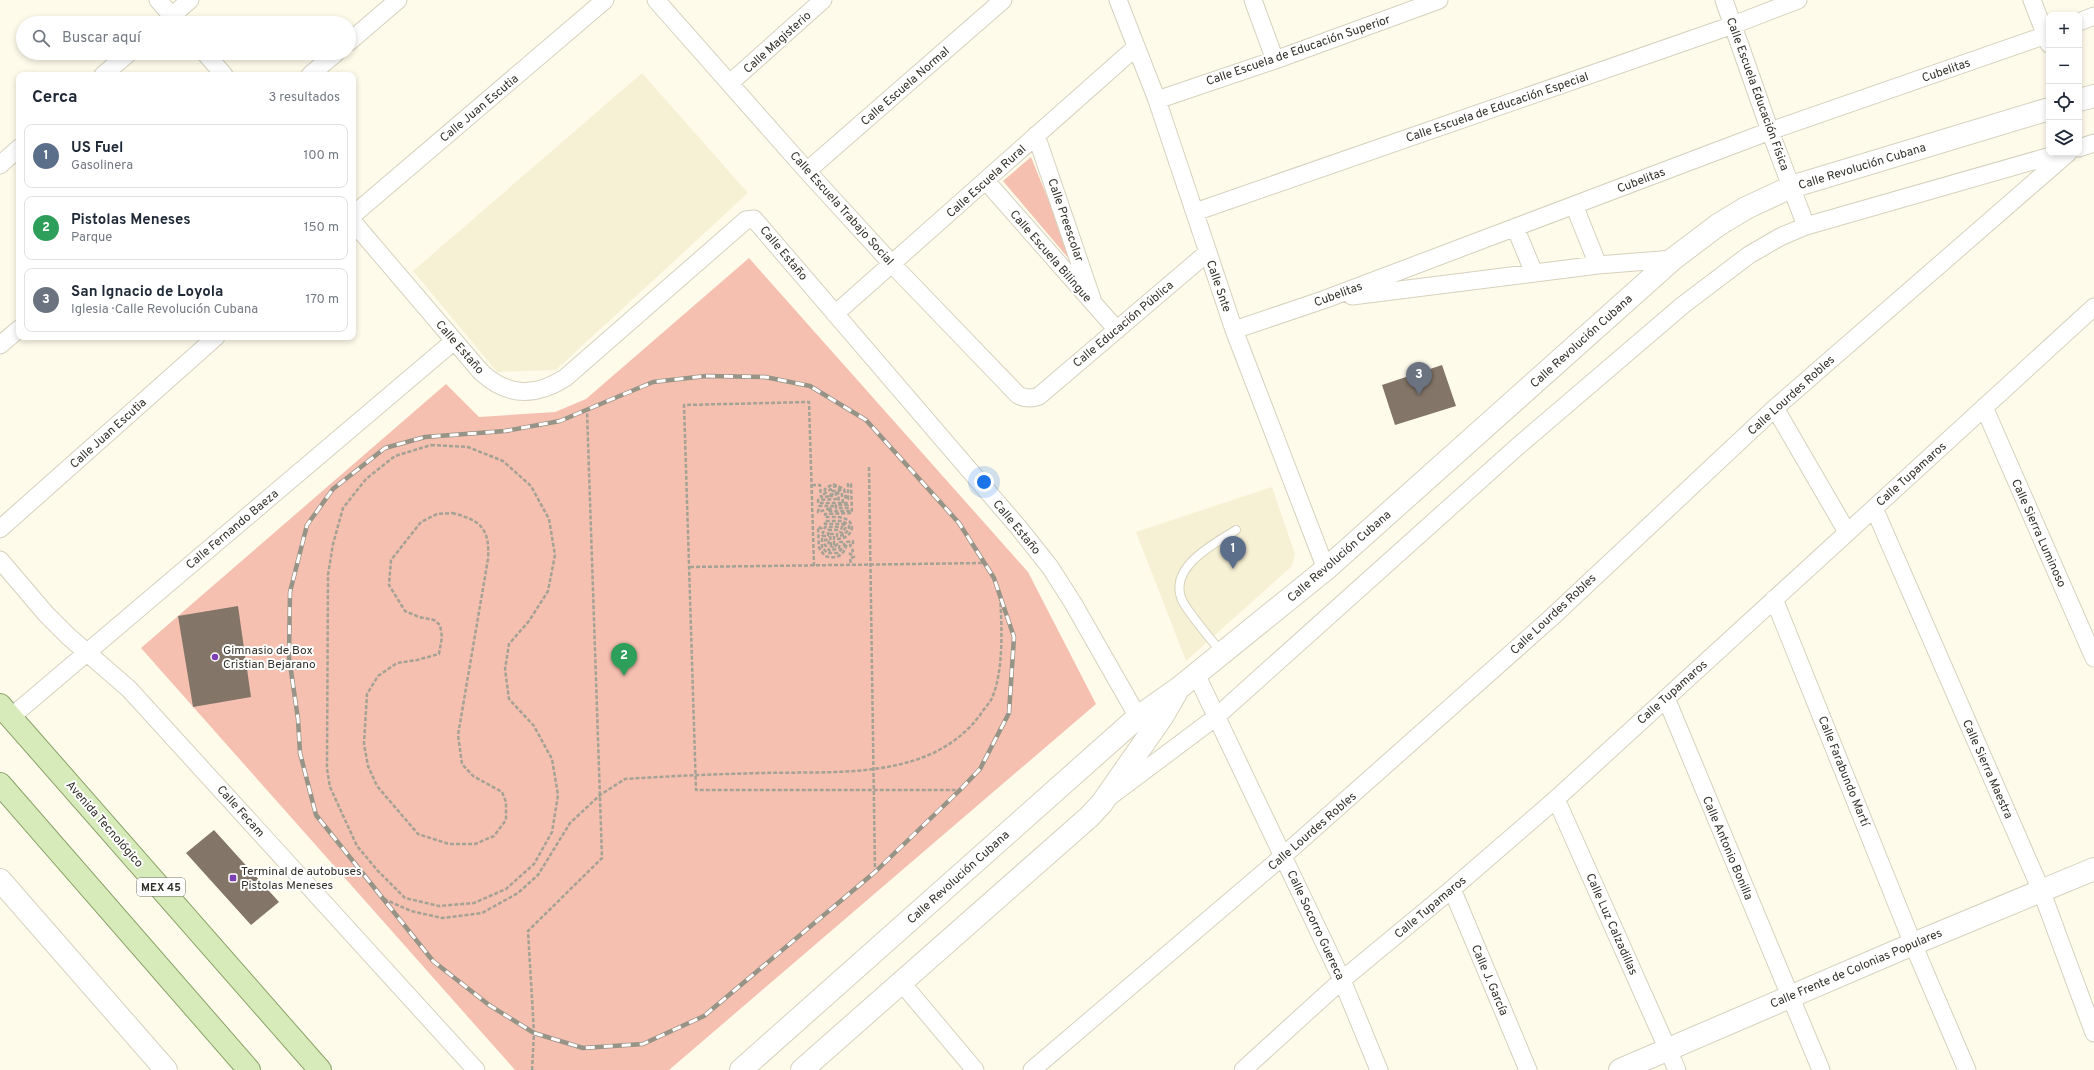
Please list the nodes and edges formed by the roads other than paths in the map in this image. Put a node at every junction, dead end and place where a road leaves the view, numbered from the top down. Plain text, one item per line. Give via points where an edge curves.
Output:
1 (158, 0) edge
2 (190, 0) edge
3 (398, 0) edge
4 (605, 0) edge
5 (656, 0) edge
6 (823, 0) edge
7 (1003, 0) edge
8 (1118, 0) edge
9 (1253, 0) edge
10 (1440, 0) edge
11 (1724, 0) edge
12 (1798, 0) edge
13 (2032, 0) edge
14 (168, 16) edge
15 (176, 16) edge
16 (2094, 16) edge
17 (2082, 21) edge
18 (1733, 25) junction
19 (2046, 33) edge
20 (356, 36) edge
21 (2046, 39) edge
22 (1136, 47) junction
23 (121, 60) edge
24 (211, 60) edge
25 (328, 60) edge
26 (1275, 60) junction
27 (107, 72) edge
28 (221, 72) edge
29 (314, 72) edge
30 (730, 83) junction
31 (2094, 96) edge
32 (2082, 99) edge
33 (1157, 100) junction
34 (2046, 110) edge
35 (1770, 131) junction
36 (1036, 135) junction
37 (2094, 143) edge
38 (2082, 147) edge
39 (16, 151) edge
40 (2051, 156) edge
41 (2065, 156) edge
42 (0, 164) edge
43 (807, 171) junction
44 (986, 182) junction
45 (1791, 187) junction
46 (1574, 205) junction
47 (356, 212) edge
48 (1195, 212) junction
49 (356, 226) edge
50 (1806, 226) junction
51 (1515, 227) junction
52 (1207, 253) junction
53 (1673, 259) junction
54 (892, 264) junction
55 (1598, 265) junction
56 (1534, 273) junction
57 (1323, 300) junction
58 (1094, 305) junction
59 (835, 314) junction
60 (2092, 314) edge
61 (1117, 330) junction
62 (1234, 330) junction
63 (16, 332) edge
64 (213, 340) edge
65 (454, 341) junction
66 (0, 345) edge
67 (1039, 396) joint
68 (1984, 407) junction
69 (1775, 408) junction
70 (1874, 508) junction
71 (0, 529) edge
72 (1236, 530) dead end
73 (1847, 532) junction
74 (0, 560) edge
75 (1326, 569) junction
76 (1774, 599) junction
77 (86, 653) junction
78 (1221, 653) junction
79 (2094, 658) edge
80 (1196, 674) junction
81 (1179, 688) junction
82 (1666, 698) junction
83 (5, 711) edge
84 (1138, 716) junction
85 (1216, 717) junction
86 (0, 784) edge
87 (8, 799) edge
88 (1556, 799) junction
89 (1102, 802) junction
90 (1283, 856) junction
91 (2094, 869) edge
92 (0, 880) edge
93 (1452, 889) junction
94 (2041, 890) junction
95 (1913, 944) junction
96 (1342, 980) junction
97 (901, 982) junction
98 (1790, 997) junction
99 (2094, 1033) edge
100 (1668, 1049) junction
101 (166, 1070) edge
102 (250, 1070) edge
103 (320, 1070) edge
104 (476, 1070) edge
105 (741, 1070) edge
106 (802, 1070) edge
107 (975, 1070) edge
108 (1032, 1070) edge
109 (1243, 1070) edge
110 (1379, 1070) edge
111 (1528, 1070) edge
112 (1620, 1070) edge
113 (1677, 1070) edge
114 (1821, 1070) edge
115 (1967, 1070) edge

1 - 14 street
2 - 15 street
3 - 20 street
4 - 47 street, Calle Juan Escutia
5 - 30 street, Calle Escuela Trabajo Social
6 - 30 street, Calle Magisterio
7 - 43 street, Calle Escuela Normal
8 - 22 street, Calle Snte
9 - 26 street
10 - 26 street, Calle Escuela de Educación Superior
11 - 18 street, Calle Escuela Educación Física
12 - 18 street, Calle Escuela de Educación Especial
13 - 19 street
16 - 17 street
18 - 35 street, Calle Escuela Educación Física
18 - 48 street, Calle Escuela de Educación Especial
21 - 35 street, Cubelitas
22 - 33 street, Calle Snte
22 - 36 street, Calle Escuela Rural
23 - 27 street
24 - 28 street
25 - 29 street
26 - 33 street, Calle Escuela de Educación Superior
30 - 43 street, Calle Escuela Trabajo Social
31 - 32 street
33 - 48 street, Calle Snte
34 - 45 street, Calle Revolución Cubana
35 - 45 street, Calle Escuela Educación Física
35 - 46 street, Cubelitas
36 - 44 street, Calle Escuela Rural
36 - 58 street, Calle Preescolar
37 - 38 street
39 - 42 street
40 - 50 street
41 - 69 street, Calle Lourdes Robles
43 - 54 street, Calle Escuela Trabajo Social
44 - 54 street, Calle Escuela Rural
44 - 58 street, Calle Escuela Bilingue
45 - 50 street, Calle Escuela Educación Física
45 - 53 street, Calle Revolución Cubana via 1746,208 1718,225
46 - 51 street, Cubelitas
46 - 55 street
48 - 52 street, Calle Snte
49 - 65 street, Calle Estaño
50 - 85 street via 1749,255 1683,305 1517,447
51 - 56 street
51 - 57 street, Cubelitas
52 - 61 street, Calle Educación Pública
52 - 62 street, Calle Snte
53 - 55 street
53 - 75 street, Calle Revolución Cubana
54 - 59 street, Calle Escuela Rural
54 - 67 street, Calle Escuela Trabajo Social via 1018,395 1031,399
55 - 56 street
56 - 57 street
57 - 62 street, Cubelitas
58 - 61 street, Calle Escuela Bilingue
59 - 65 street, Calle Estaño via 759,222 750,218 565,378 548,388 528,392 502,387 490,381
59 - 84 street, Calle Estaño via 1050,567
60 - 68 street, Calle Tupamaros
61 - 67 street, Calle Educación Pública
62 - 75 street, Calle Snte
63 - 66 street
64 - 71 street, Calle Juan Escutia
65 - 77 street, Calle Fernando Baeza
68 - 70 street, Calle Tupamaros
68 - 79 street, Calle Sierra Luminoso
69 - 73 street
69 - 90 street, Calle Lourdes Robles via 1551,618
70 - 73 street, Calle Tupamaros
70 - 94 street, Calle Sierra Maestra
72 - 78 lane via 1190,564 1181,579 1182,601
73 - 76 street, Calle Tupamaros
74 - 77 street, Calle Fecam via 46,614
75 - 78 street, Calle Revolución Cubana
76 - 82 street, Calle Tupamaros
76 - 95 street, Calle Farabundo Martí
77 - 83 street, Calle Fernando Baeza
77 - 104 street, Calle Fecam via 129,689
78 - 80 street, Calle Revolución Cubana
80 - 81 street, Calle Revolución Cubana
80 - 85 street, Calle Socorro Guereca
81 - 84 street, Calle Revolución Cubana
81 - 89 street, Calle Revolución Cubana via 1162,717
82 - 88 street, Calle Tupamaros
82 - 98 street, Calle Antonio Bonilla
83 - 103 main road, Avenida Tecnológico / MEX 45
84 - 105 street, Calle Revolución Cubana
85 - 89 street
85 - 90 street, Calle Socorro Guereca
86 - 87 main road
87 - 102 main road
88 - 93 street, Calle Tupamaros
88 - 100 street, Calle Luz Calzadillas
89 - 97 street, Calle Revolución Cubana via 1089,817
90 - 96 street, Calle Socorro Guereca
90 - 108 street, Calle Lourdes Robles
91 - 94 street, Calle Frente de Colonias Populares
92 - 101 street
93 - 96 street, Calle Tupamaros
93 - 111 street, Calle J. García
94 - 95 street, Calle Frente de Colonias Populares
94 - 99 street, Calle Sierra Maestra
95 - 98 street, Calle Frente de Colonias Populares
95 - 115 street, Calle Farabundo Martí
96 - 109 street, Calle Tupamaros
96 - 110 street, Calle Socorro Guereca
97 - 106 street, Calle Revolución Cubana
97 - 107 street
98 - 100 street, Calle Frente de Colonias Populares
98 - 114 street, Calle Antonio Bonilla
100 - 112 street, Calle Frente de Colonias Populares
100 - 113 street, Calle Luz Calzadillas

